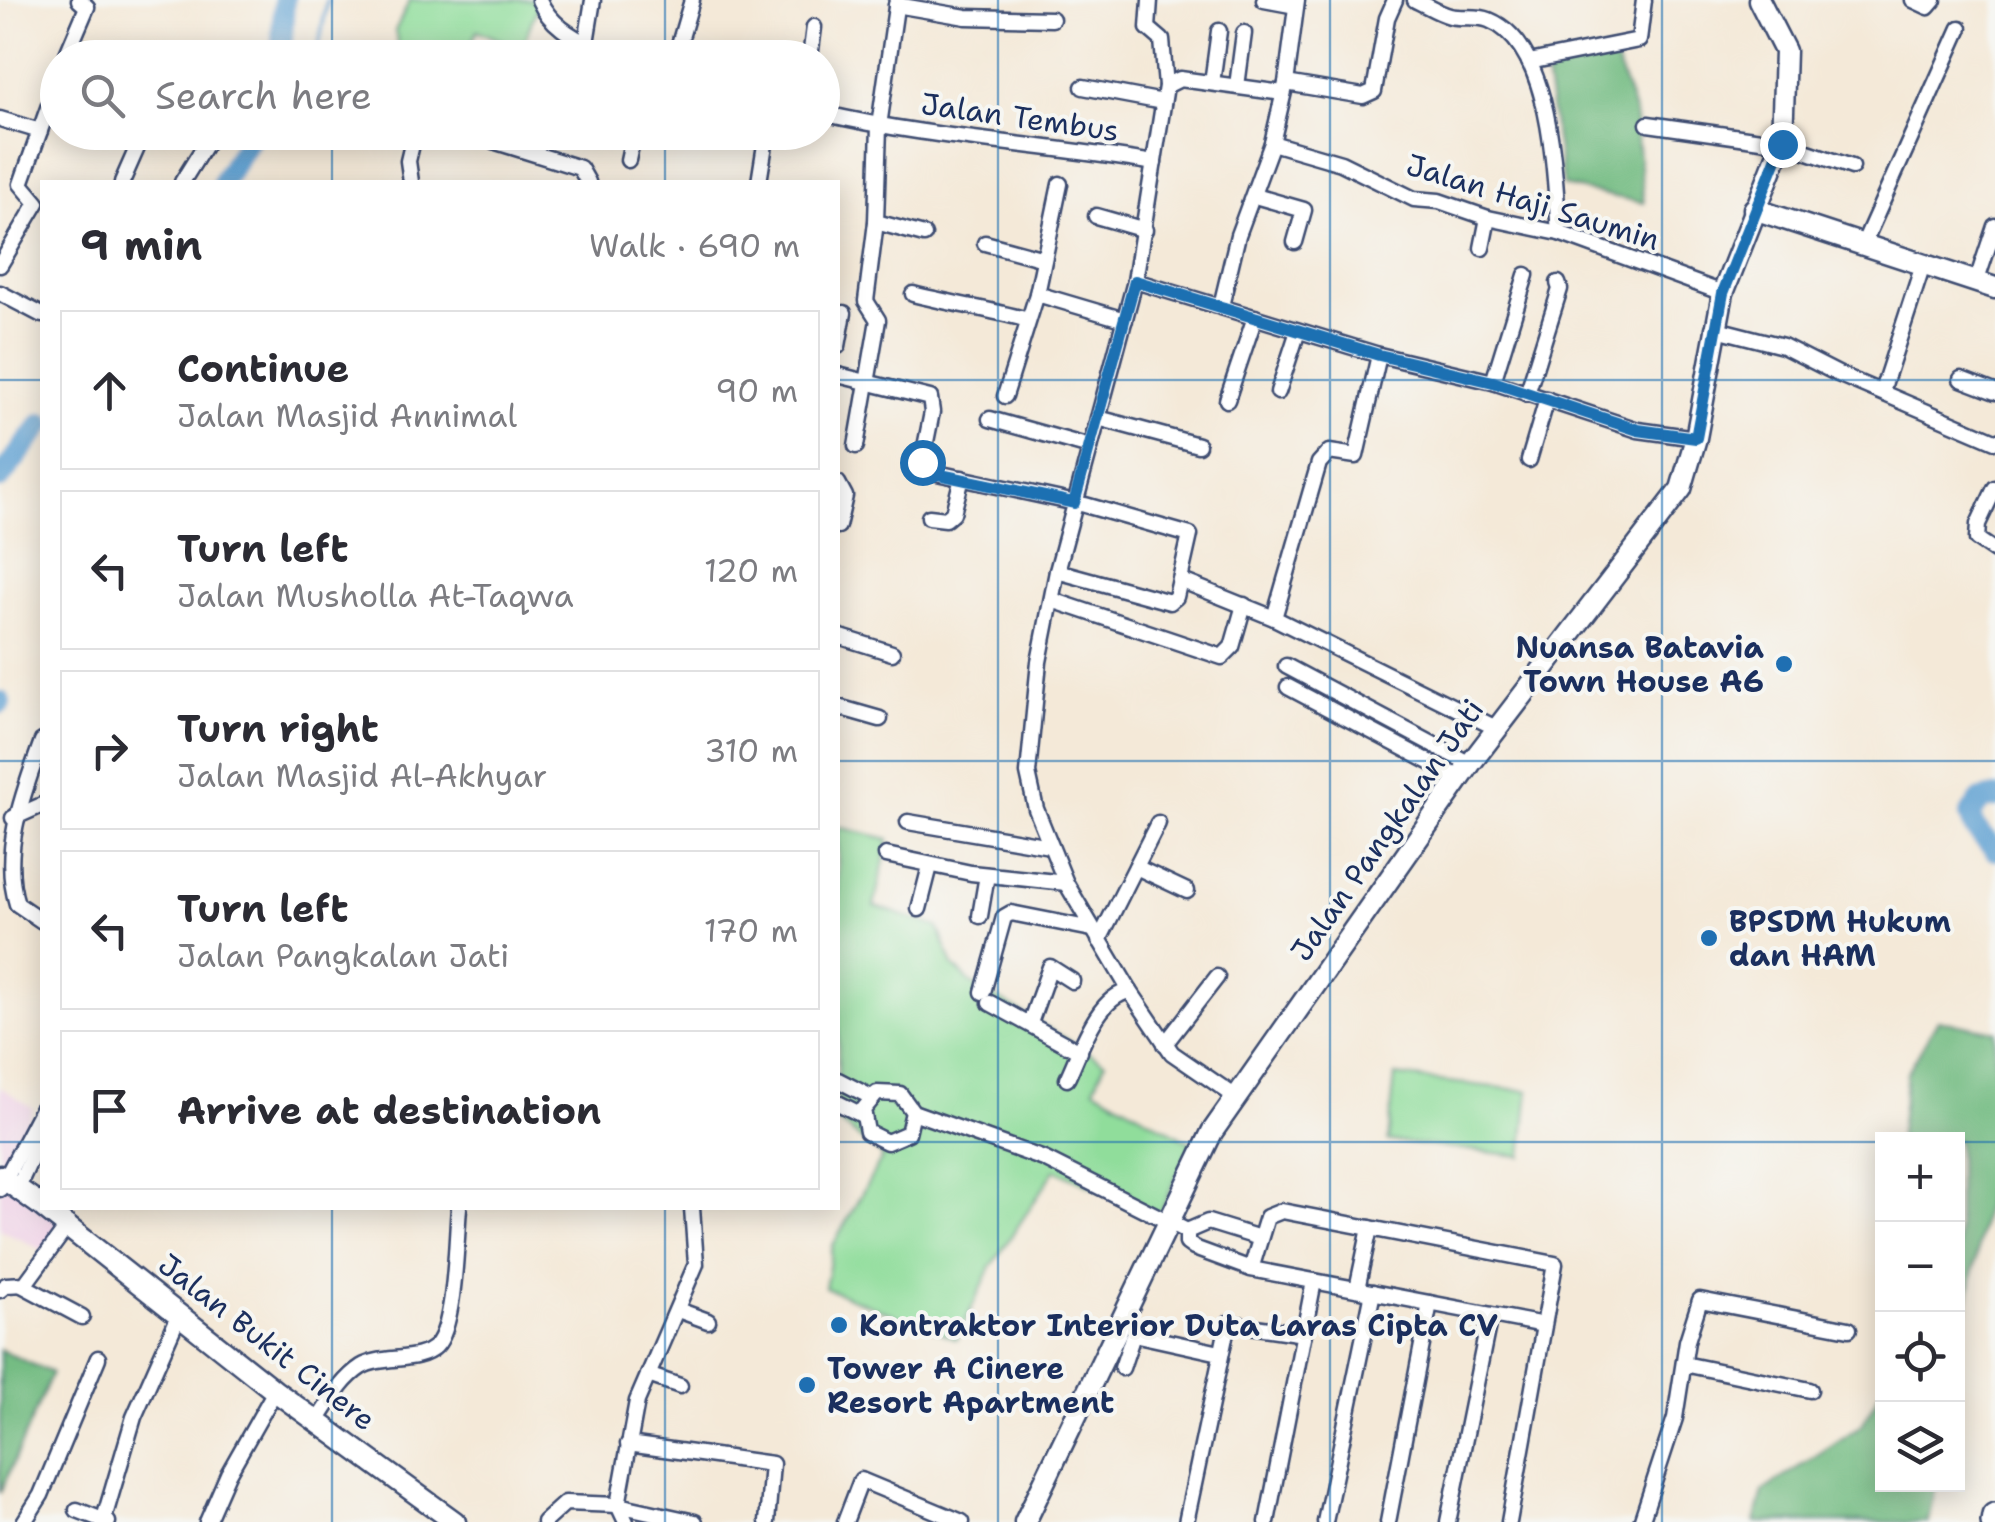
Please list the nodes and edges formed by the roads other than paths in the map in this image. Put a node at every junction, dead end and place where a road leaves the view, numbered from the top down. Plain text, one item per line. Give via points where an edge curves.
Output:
1 (79, 0) edge
2 (539, 0) edge
3 (592, 0) edge
4 (692, 0) edge
5 (1150, 0) edge
6 (1264, 0) edge
7 (1396, 0) edge
8 (1415, 0) edge
9 (1644, 0) edge
10 (1759, 0) edge
11 (1912, 0) edge
12 (1934, 0) edge
13 (896, 3) edge
14 (1296, 3) edge
15 (1052, 19) dead end
16 (814, 27) dead end
17 (1960, 28) dead end
18 (1218, 31) dead end
19 (1244, 34) dead end
20 (76, 40) edge
21 (580, 40) edge
22 (586, 40) edge
23 (680, 40) edge
24 (812, 40) edge
25 (1530, 62) junction
26 (1212, 83) junction
27 (1084, 86) dead end
28 (1166, 86) junction
29 (1237, 86) junction
30 (1284, 88) junction
31 (1163, 102) junction
32 (840, 117) edge
33 (0, 119) edge
34 (1648, 124) dead end
35 (879, 126) junction
36 (40, 131) joint
37 (1272, 143) junction
38 (1782, 144) junction
39 (136, 150) edge
40 (201, 150) edge
41 (410, 150) edge
42 (522, 150) edge
43 (630, 150) edge
44 (764, 150) edge
45 (628, 160) dead end
46 (1154, 164) junction
47 (1852, 167) dead end
48 (586, 178) edge
49 (123, 180) edge
50 (183, 180) edge
51 (411, 180) edge
52 (759, 180) edge
53 (1060, 184) dead end
54 (1255, 196) junction
55 (1754, 209) junction
56 (1096, 216) dead end
57 (1488, 218) junction
58 (876, 222) junction
59 (1995, 226) edge
60 (1144, 230) junction
61 (1559, 232) junction
62 (924, 236) dead end
63 (984, 242) dead end
64 (1295, 242) dead end
65 (1862, 247) junction
66 (1482, 248) dead end
67 (1044, 259) junction
68 (1924, 262) junction
69 (0, 265) edge
70 (1526, 276) dead end
71 (1135, 281) junction
72 (1558, 283) dead end
73 (1986, 284) edge
74 (0, 293) edge
75 (1723, 293) junction
76 (913, 294) dead end
77 (1037, 294) junction
78 (1221, 306) junction
79 (844, 313) dead end
80 (40, 314) edge
81 (1256, 317) junction
82 (1028, 320) junction
83 (1125, 320) junction
84 (1714, 328) junction
85 (1298, 331) junction
86 (840, 335) edge
87 (1379, 355) junction
88 (840, 375) edge
89 (1961, 379) dead end
90 (1493, 382) junction
91 (867, 383) junction
92 (1278, 392) dead end
93 (1882, 392) junction
94 (1995, 392) edge
95 (1528, 394) junction
96 (1005, 396) dead end
97 (1227, 400) dead end
98 (1547, 400) junction
99 (1098, 418) junction
100 (990, 419) dead end
101 (1696, 438) junction
102 (1995, 441) edge
103 (1198, 445) dead end
104 (856, 446) dead end
105 (1090, 447) junction
106 (1529, 460) dead end
107 (962, 478) junction
108 (840, 487) edge
109 (1995, 488) edge
110 (1074, 503) junction
111 (930, 517) dead end
112 (840, 518) edge
113 (1995, 551) edge
114 (1057, 571) junction
115 (1180, 580) junction
116 (1052, 600) junction
117 (1244, 605) junction
118 (1274, 618) junction
119 (840, 637) edge
120 (892, 653) dead end
121 (1286, 666) dead end
122 (1288, 687) dead end
123 (840, 708) edge
124 (880, 720) dead end
125 (1496, 728) junction
126 (1465, 771) junction
127 (37, 774) edge
128 (40, 806) edge
129 (13, 818) junction
130 (908, 822) dead end
131 (1158, 823) dead end
132 (1050, 846) junction
133 (886, 855) dead end
134 (930, 866) junction
135 (1136, 867) junction
136 (988, 875) junction
137 (1066, 882) junction
138 (1186, 891) dead end
139 (918, 910) dead end
140 (980, 916) dead end
141 (40, 919) edge
142 (1095, 934) junction
143 (1217, 977) dead end
144 (1072, 981) dead end
145 (1130, 991) junction
146 (1030, 1023) junction
147 (1165, 1044) junction
148 (1080, 1052) junction
149 (1067, 1079) dead end
150 (840, 1081) edge
151 (1236, 1097) junction
152 (873, 1098) junction
153 (840, 1103) edge
154 (913, 1112) junction
155 (864, 1116) junction
156 (39, 1135) edge
157 (6, 1183) edge
158 (40, 1205) edge
159 (47, 1210) edge
160 (459, 1210) edge
161 (692, 1210) edge
162 (68, 1224) junction
163 (1166, 1224) junction
164 (1370, 1228) junction
165 (1187, 1231) junction
166 (1260, 1238) junction
167 (1251, 1269) junction
168 (1314, 1281) junction
169 (22, 1285) junction
170 (0, 1290) edge
171 (1365, 1291) junction
172 (1430, 1303) junction
173 (678, 1310) junction
174 (180, 1313) junction
175 (1490, 1315) junction
176 (82, 1317) dead end
177 (708, 1321) dead end
178 (1544, 1325) junction
179 (1849, 1329) dead end
180 (1304, 1334) junction
181 (1220, 1354) junction
182 (98, 1358) dead end
183 (1684, 1364) junction
184 (1122, 1368) dead end
185 (648, 1374) junction
186 (680, 1386) dead end
187 (275, 1390) junction
188 (1810, 1390) dead end
189 (316, 1421) junction
190 (628, 1444) junction
191 (618, 1505) junction
192 (77, 1510) dead end
193 (648, 1517) edge
194 (24, 1522) edge
195 (105, 1522) edge
196 (206, 1522) edge
197 (455, 1522) edge
198 (544, 1522) edge
199 (626, 1522) edge
200 (695, 1522) edge
201 (767, 1522) edge
202 (845, 1522) edge
203 (962, 1522) edge
204 (1025, 1522) edge
205 (1186, 1522) edge
206 (1267, 1522) edge
207 (1325, 1522) edge
208 (1388, 1522) edge
209 (1448, 1522) edge
210 (1509, 1522) edge
211 (1641, 1522) edge

1 - 20 street via 87,7
2 - 21 street via 562,31
3 - 22 street
4 - 23 street
5 - 28 street via 1148,28 1162,40
6 - 14 street
7 - 30 street via 1386,18 1374,91 1363,96
8 - 25 street via 1451,16 1486,18
9 - 25 street via 1638,40
10 - 38 main road, Jalan Pangkalan Jati via 1786,51
11 - 12 street via 1928,7
13 - 15 street via 966,16
13 - 35 street
14 - 30 street
16 - 24 street
17 - 65 street
18 - 26 street
19 - 29 street
25 - 61 street via 1544,95
26 - 28 street via 1174,80
26 - 29 street
27 - 31 street
28 - 31 street
29 - 30 street
30 - 37 street
31 - 46 street
32 - 35 street, Jalan Tembus
33 - 36 street
34 - 38 street
35 - 46 street, Jalan Tembus
35 - 58 street, Jalan Tembus
36 - 69 street via 20,184 37,202
37 - 54 street
37 - 57 street, Jalan Haji Saumin via 1341,163 1414,199
38 - 47 street
38 - 55 main road, Jalan Pangkalan Jati
39 - 49 street
40 - 50 street
41 - 51 street
42 - 48 street via 580,168
43 - 45 street
44 - 52 street
46 - 60 street
53 - 67 street
54 - 64 street via 1304,210
54 - 78 street
55 - 65 main road
55 - 75 main road, Jalan Pangkalan Jati
56 - 60 street
57 - 61 street, Jalan Haji Saumin
57 - 66 street
58 - 62 street
58 - 91 street, Jalan Tembus via 866,301 878,320
59 - 73 street
60 - 71 street
61 - 75 street, Jalan Haji Saumin
63 - 67 street
65 - 68 main road
67 - 77 street
68 - 73 main road
68 - 93 street
70 - 90 street
71 - 78 street
71 - 83 street
72 - 95 street
74 - 80 street
75 - 84 main road, Jalan Pangkalan Jati
76 - 82 street
77 - 82 street
77 - 83 street
78 - 81 street
79 - 86 street
81 - 85 street
81 - 97 street
82 - 96 street
83 - 99 street
84 - 93 street via 1783,346
84 - 101 main road, Jalan Pangkalan Jati
85 - 87 street
85 - 92 street
87 - 90 street
87 - 118 street via 1356,456 1329,452 1319,463
88 - 91 street
89 - 94 street
90 - 95 street
91 - 104 street, Jalan Tembus
91 - 107 street via 930,398 924,467
93 - 102 street
95 - 98 street
98 - 101 street via 1638,430
98 - 106 street
99 - 103 street
99 - 105 street
100 - 105 street
101 - 125 main road, Jalan Pangkalan Jati via 1680,489
105 - 110 street
107 - 110 street
107 - 111 street via 954,513
108 - 112 street via 846,496
109 - 113 street via 1977,539
110 - 114 street
110 - 115 street via 1188,532
114 - 115 street via 1170,602
114 - 116 street
115 - 117 street
116 - 117 street via 1222,657 1232,647
116 - 132 street via 1028,758 1030,788
117 - 118 street
118 - 125 street
119 - 120 street
121 - 126 street
122 - 126 street
123 - 124 street
125 - 126 main road, Jalan Pangkalan Jati
126 - 151 main road, Jalan Pangkalan Jati
127 - 129 street
128 - 129 street
129 - 141 street via 12,893
130 - 132 street
131 - 135 street
132 - 137 street
133 - 134 street
134 - 136 street
134 - 139 street
135 - 138 street
135 - 142 street
136 - 137 street
136 - 140 street
137 - 142 street
142 - 145 street
142 - 146 street via 1011,913 1004,917 986,997
143 - 147 street
144 - 146 street via 1050,967
145 - 147 street
145 - 148 street via 1120,992 1099,1015
146 - 148 street
147 - 151 street
148 - 149 street
150 - 152 street
151 - 163 main road, Jalan Pangkalan Jati
152 - 154 street via 900,1094
152 - 155 street
153 - 155 street
154 - 155 street via 908,1134 887,1142 867,1132
154 - 163 street via 1044,1158
156 - 157 street
157 - 158 main road, Jalan Bukit Cinere
159 - 162 main road, Jalan Bukit Cinere
160 - 189 street via 447,1324 436,1346 362,1366
161 - 173 street via 696,1264
162 - 169 street
162 - 174 main road, Jalan Bukit Cinere
163 - 165 street
163 - 204 main road, Jalan Pangkalan Jati
164 - 166 street via 1282,1211 1266,1217
164 - 171 street
164 - 178 street via 1556,1264
165 - 166 street via 1208,1222
165 - 167 street via 1194,1248
166 - 167 street
167 - 168 street
168 - 171 street
168 - 180 street
169 - 170 street
169 - 176 street
171 - 172 street
171 - 207 street
172 - 175 street
172 - 208 street
173 - 177 street
173 - 185 street
174 - 187 main road, Jalan Bukit Cinere
174 - 195 street via 134,1417
175 - 178 street
175 - 209 street
178 - 210 street
179 - 183 street via 1704,1298
180 - 181 street via 1234,1322
180 - 206 street
181 - 184 street via 1138,1335
181 - 205 street
182 - 194 street
183 - 188 street
183 - 211 street via 1675,1418
185 - 186 street
185 - 190 street
187 - 189 main road, Jalan Bukit Cinere
187 - 196 street
189 - 197 main road, Jalan Bukit Cinere
190 - 191 street
190 - 201 street via 772,1464
191 - 193 street
191 - 198 street via 564,1503
191 - 199 street
192 - 195 street
193 - 200 street
202 - 203 street via 862,1480

